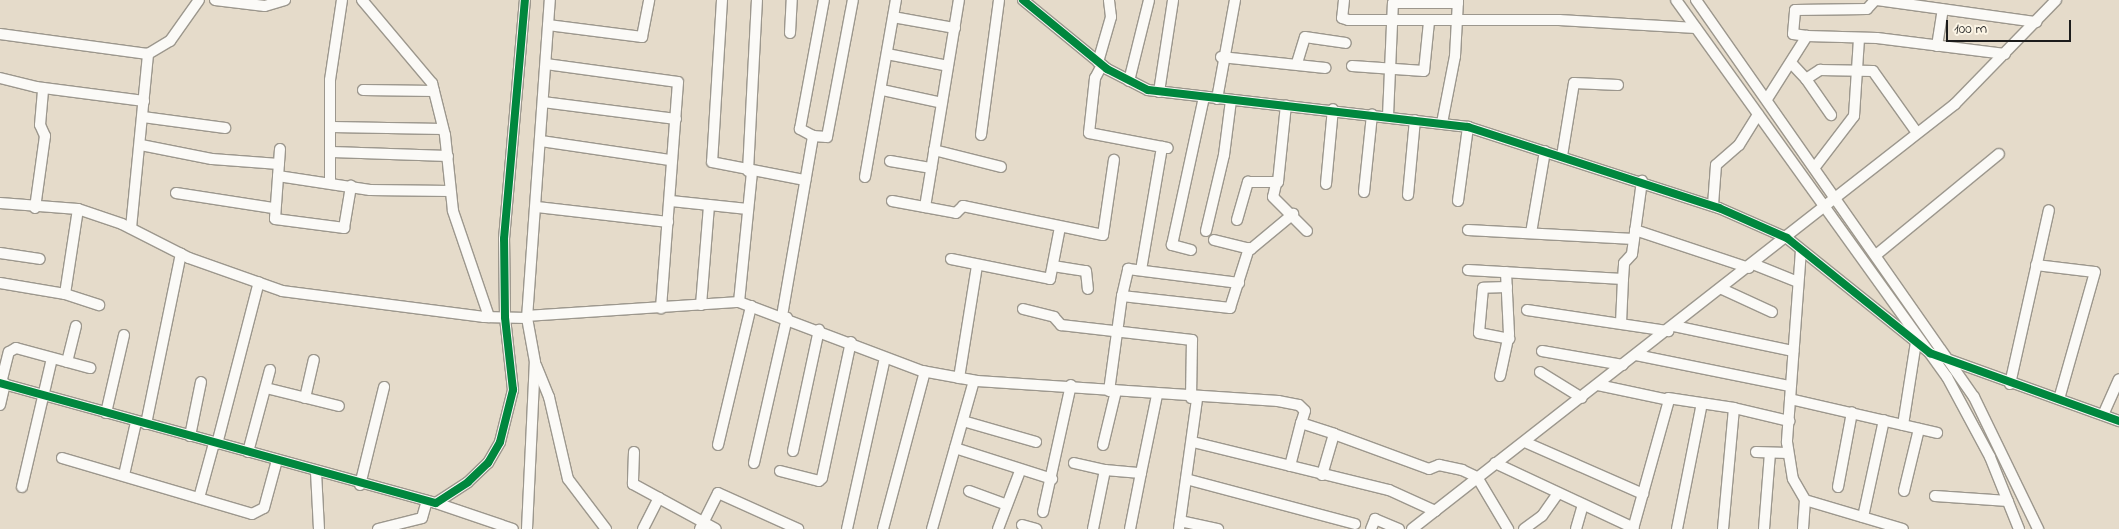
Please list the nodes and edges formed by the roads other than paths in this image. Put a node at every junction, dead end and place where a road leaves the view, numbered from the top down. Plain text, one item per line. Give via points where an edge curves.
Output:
1 (199, 0) edge
2 (215, 0) edge
3 (284, 0) edge
4 (344, 0) edge
5 (525, 0) edge
6 (550, 0) edge
7 (649, 0) edge
8 (722, 0) edge
9 (757, 0) edge
10 (792, 0) edge
11 (824, 0) edge
12 (853, 0) edge
13 (896, 0) edge
14 (959, 0) edge
15 (999, 0) edge
16 (1023, 0) edge
17 (1108, 0) edge
18 (1149, 0) edge
19 (1173, 0) edge
20 (1235, 0) edge
21 (1344, 0) edge
22 (1676, 0) edge
23 (1696, 0) edge
24 (1876, 0) edge
25 (2056, 0) edge
26 (362, 1) edge
27 (1434, 1) edge
28 (1458, 2) edge
29 (1943, 9) junction
30 (893, 17) junction
31 (1457, 21) junction
32 (1393, 22) junction
33 (1429, 22) junction
34 (2036, 22) junction
35 (548, 25) junction
36 (955, 28) junction
37 (1696, 28) junction
38 (790, 33) dead end
39 (0, 34) edge
40 (1807, 36) junction
41 (1859, 38) junction
42 (1346, 43) dead end
43 (1937, 46) junction
44 (148, 54) junction
45 (888, 54) junction
46 (2005, 54) junction
47 (1221, 57) junction
48 (1100, 63) junction
49 (1297, 63) junction
50 (546, 64) junction
51 (1793, 65) junction
52 (948, 66) junction
53 (1352, 66) dead end
54 (1326, 68) dead end
55 (1737, 69) junction
56 (1390, 70) junction
57 (1857, 72) junction
58 (0, 78) edge
59 (1806, 79) junction
60 (1129, 81) junction
61 (1618, 85) dead end
62 (44, 88) junction
63 (363, 90) dead end
64 (882, 90) junction
65 (434, 91) junction
66 (1159, 92) junction
67 (1204, 98) junction
68 (1217, 99) junction
69 (1767, 99) junction
70 (1231, 100) junction
71 (144, 101) junction
72 (543, 102) junction
73 (942, 103) junction
74 (1286, 105) junction
75 (1333, 109) junction
76 (1372, 114) junction
77 (1758, 115) junction
78 (1831, 115) dead end
79 (1388, 116) junction
80 (143, 117) junction
81 (676, 119) junction
82 (1415, 120) junction
83 (1442, 123) junction
84 (332, 127) junction
85 (1468, 127) junction
86 (225, 128) dead end
87 (443, 129) junction
88 (1917, 133) junction
89 (981, 135) dead end
90 (813, 136) junction
91 (541, 140) junction
92 (141, 146) junction
93 (280, 149) dead end
94 (934, 150) junction
95 (1545, 151) junction
96 (332, 152) junction
97 (2000, 154) dead end
98 (448, 156) junction
99 (1562, 156) junction
100 (670, 160) junction
101 (1114, 160) dead end
102 (890, 161) dead end
103 (279, 164) junction
104 (1001, 167) dead end
105 (1815, 167) junction
106 (931, 168) junction
107 (750, 171) junction
108 (278, 176) junction
109 (865, 177) dead end
110 (805, 180) junction
111 (1642, 181) junction
112 (330, 183) junction
113 (1276, 184) junction
114 (1326, 184) dead end
115 (351, 186) junction
116 (450, 191) junction
117 (1364, 192) dead end
118 (176, 193) dead end
119 (1408, 195) dead end
120 (671, 201) junction
121 (1458, 201) dead end
122 (892, 202) dead end
123 (0, 203) edge
124 (1829, 204) junction
125 (709, 205) junction
126 (1713, 206) junction
127 (537, 207) junction
128 (925, 207) junction
129 (35, 208) junction
130 (274, 208) junction
131 (748, 208) junction
132 (78, 209) junction
133 (2049, 210) dead end
134 (1293, 214) junction
135 (1237, 220) dead end
136 (668, 222) junction
137 (1060, 227) junction
138 (131, 228) junction
139 (1468, 230) dead end
140 (1206, 231) dead end
141 (1307, 231) dead end
142 (1531, 233) junction
143 (1635, 234) junction
144 (1787, 238) junction
145 (1214, 240) dead end
146 (1249, 248) junction
147 (1191, 250) dead end
148 (1801, 250) junction
149 (0, 253) edge
150 (180, 254) junction
151 (1876, 255) junction
152 (40, 259) dead end
153 (951, 259) dead end
154 (977, 265) junction
155 (2036, 265) junction
156 (1053, 266) junction
157 (1751, 266) junction
158 (1141, 270) junction
159 (1468, 270) dead end
160 (1506, 272) junction
161 (1623, 279) junction
162 (259, 282) junction
163 (1798, 282) junction
164 (0, 283) edge
165 (1240, 283) junction
166 (1507, 287) junction
167 (1088, 289) dead end
168 (1722, 289) junction
169 (65, 294) junction
170 (1122, 296) junction
171 (739, 302) junction
172 (99, 305) dead end
173 (701, 305) junction
174 (751, 306) junction
175 (661, 308) junction
176 (1023, 309) dead end
177 (1527, 310) dead end
178 (1772, 312) dead end
179 (489, 317) junction
180 (505, 317) junction
181 (527, 317) junction
182 (785, 317) junction
183 (1621, 323) junction
184 (76, 326) dead end
185 (1671, 328) junction
186 (819, 330) junction
187 (1116, 333) junction
188 (124, 335) dead end
189 (1509, 339) junction
190 (851, 342) junction
191 (1916, 342) junction
192 (1542, 351) dead end
193 (1793, 351) junction
194 (1938, 354) junction
195 (1636, 355) junction
196 (52, 358) junction
197 (885, 358) junction
198 (314, 360) dead end
199 (68, 362) junction
200 (535, 362) junction
201 (1623, 366) junction
202 (90, 368) dead end
203 (270, 370) dead end
204 (925, 371) junction
205 (1540, 372) dead end
206 (1500, 376) dead end
207 (960, 378) junction
208 (2119, 379) edge
209 (974, 381) junction
210 (201, 382) dead end
211 (2, 383) edge
212 (2010, 384) junction
213 (1071, 385) junction
214 (1598, 386) junction
215 (1790, 386) junction
216 (384, 387) dead end
217 (266, 388) junction
218 (1112, 391) junction
219 (44, 394) junction
220 (1156, 395) junction
221 (305, 398) junction
222 (1582, 398) junction
223 (1668, 398) junction
224 (1194, 399) junction
225 (1790, 399) junction
226 (2059, 399) junction
227 (1702, 403) junction
228 (0, 404) edge
229 (339, 406) dead end
230 (1734, 408) junction
231 (1852, 412) junction
232 (106, 413) junction
233 (2103, 415) junction
234 (1884, 420) junction
235 (963, 421) junction
236 (1789, 421) junction
237 (2119, 421) edge
238 (141, 423) junction
239 (1301, 423) junction
240 (1903, 425) junction
241 (1919, 429) junction
242 (1938, 433) dead end
243 (1334, 434) junction
244 (190, 436) junction
245 (1036, 442) dead end
246 (1193, 442) junction
247 (1527, 442) junction
248 (216, 443) junction
249 (718, 445) dead end
250 (1103, 445) dead end
251 (956, 448) junction
252 (793, 451) dead end
253 (248, 452) junction
254 (634, 452) dead end
255 (1756, 452) dead end
256 (1770, 453) junction
257 (1788, 454) junction
258 (62, 458) dead end
259 (277, 460) junction
260 (754, 463) dead end
261 (1074, 463) dead end
262 (1495, 463) junction
263 (1290, 466) junction
264 (780, 470) dead end
265 (1020, 470) junction
266 (1105, 470) junction
267 (316, 472) junction
268 (1141, 474) junction
269 (124, 475) junction
270 (1322, 475) junction
271 (1477, 477) junction
272 (1052, 479) junction
273 (1186, 479) junction
274 (360, 485) junction
275 (22, 487) dead end
276 (1838, 487) dead end
277 (970, 491) dead end
278 (1904, 491) dead end
279 (1558, 493) junction
280 (1643, 494) junction
281 (1935, 496) dead end
282 (199, 498) junction
283 (659, 498) junction
284 (1805, 500) junction
285 (2008, 500) junction
286 (431, 502) junction
287 (1007, 505) junction
288 (1583, 505) junction
289 (1435, 511) junction
290 (1043, 512) dead end
291 (1863, 517) junction
292 (422, 518) junction
293 (1355, 524) dead end
294 (1022, 525) dead end
295 (1180, 525) edge
296 (701, 526) edge
297 (1425, 526) edge
298 (1634, 528) edge
299 (319, 529) edge
300 (378, 529) edge
301 (423, 529) edge
302 (513, 529) edge
303 (527, 529) edge
304 (606, 529) edge
305 (643, 529) edge
306 (716, 529) edge
307 (798, 529) edge
308 (847, 529) edge
309 (883, 529) edge
310 (932, 529) edge
311 (998, 529) edge
312 (1036, 529) edge
313 (1093, 529) edge
314 (1130, 529) edge
315 (1218, 529) edge
316 (1371, 529) edge
317 (1399, 529) edge
318 (1412, 529) edge
319 (1508, 529) edge
320 (1524, 529) edge
321 (1576, 529) edge
322 (1677, 529) edge
323 (1722, 529) edge
324 (1764, 529) edge
325 (1803, 529) edge
326 (1903, 529) edge
327 (2019, 529) edge
328 (2038, 529) edge

1 - 44 street via 170,41
2 - 3 street via 265,6
4 - 26 street
4 - 84 street via 330,80
5 - 180 street via 505,230
6 - 35 street
7 - 35 street via 642,37
8 - 107 street via 711,157 714,165
9 - 107 street
10 - 38 street
11 - 90 street via 800,129
12 - 90 street via 827,137
13 - 30 street
14 - 36 street
15 - 89 street
16 - 48 street
17 - 48 street via 1111,17
18 - 60 street
19 - 66 street
20 - 47 street
21 - 32 street via 1344,20
22 - 37 street
23 - 55 street
24 - 29 street
24 - 40 street via 1868,9 1795,10 1792,34
25 - 34 street
26 - 65 street via 422,68
27 - 28 street
27 - 32 street via 1395,1
28 - 31 street
29 - 34 street
29 - 43 street
30 - 36 street
30 - 45 street
31 - 33 street
31 - 37 street via 1559,20
31 - 83 street
32 - 33 street
32 - 56 street
33 - 56 street via 1424,71
34 - 46 street
35 - 50 street
36 - 52 street
37 - 55 street
39 - 44 street
40 - 41 street
40 - 51 street
41 - 43 street
41 - 57 street
42 - 49 street via 1305,38
43 - 46 street
44 - 71 street
45 - 52 street
45 - 64 street
46 - 88 street via 1975,87
47 - 49 street
47 - 68 street
48 - 60 street
48 - 158 street via 1095,78 1089,133 1165,148
49 - 54 street
50 - 72 street
50 - 81 street via 674,80 679,85
51 - 59 street
51 - 69 street
52 - 73 street
53 - 56 street
55 - 69 street
55 - 77 street
56 - 79 street
57 - 59 street via 1820,70
57 - 88 street via 1873,71
57 - 105 street via 1854,116
58 - 62 street
59 - 78 street
60 - 66 street
61 - 99 street via 1574,83
62 - 71 street
62 - 129 street via 40,125 45,136
63 - 65 street
64 - 73 street
64 - 109 street
65 - 87 street
66 - 67 street
67 - 68 street
67 - 147 street via 1172,245
68 - 70 street
69 - 105 street
70 - 74 street
70 - 140 street via 1224,154
71 - 80 street
72 - 81 street
72 - 91 street
73 - 94 street
74 - 75 street
74 - 113 street
75 - 76 street
75 - 114 street
76 - 79 street
76 - 117 street
77 - 124 street
77 - 126 street via 1739,145 1716,165
79 - 82 street
80 - 86 street
80 - 92 street
81 - 100 street
82 - 83 street
82 - 119 street
83 - 85 street
84 - 87 street
84 - 96 street
85 - 95 street
85 - 121 street
87 - 98 street
88 - 124 street
90 - 110 street
91 - 100 street
91 - 127 street
92 - 103 street via 212,159
92 - 138 street
93 - 103 street
94 - 104 street
94 - 106 street
95 - 99 street
95 - 142 street
96 - 98 street
96 - 112 street
97 - 151 street
98 - 116 street
99 - 111 street
100 - 120 street
101 - 137 street via 1104,234
102 - 106 street
103 - 108 street
105 - 124 street
106 - 128 street
107 - 110 street
107 - 131 street
108 - 112 street
108 - 130 street
110 - 182 street
111 - 126 street
111 - 143 street
112 - 115 street
113 - 134 street via 1273,197
113 - 135 street via 1248,182
115 - 116 street
115 - 130 street via 344,228 275,219
116 - 179 street
118 - 130 street
120 - 125 street
120 - 136 street
122 - 128 street
123 - 129 street
124 - 144 street
124 - 151 street
124 - 194 street
125 - 131 street
125 - 173 street
126 - 144 street
127 - 136 street
127 - 181 street
128 - 137 street via 956,213 963,206
129 - 132 street
131 - 171 street
132 - 138 street
132 - 169 street
133 - 155 street
134 - 141 street
134 - 146 street
136 - 175 street
137 - 156 street
138 - 150 street
139 - 142 street
142 - 143 street
143 - 157 street
143 - 161 street via 1632,258 1624,263
144 - 148 street
144 - 157 street
145 - 146 street
146 - 165 street
148 - 163 street
148 - 191 street
149 - 152 street
150 - 162 street
150 - 238 street
151 - 194 street
153 - 154 street
154 - 156 street via 1047,279
154 - 207 street
155 - 212 street
155 - 226 street via 2095,272
156 - 167 street via 1086,272
157 - 163 street
157 - 168 street
158 - 165 street
158 - 170 street via 1125,271
159 - 160 street
160 - 161 street
160 - 166 street
161 - 183 street
162 - 179 street via 282,291
162 - 248 street
163 - 193 street
164 - 169 street
165 - 170 street via 1230,308
166 - 189 street
166 - 189 street via 1483,288 1479,333
168 - 178 street
168 - 185 street
169 - 172 street
170 - 187 street
171 - 173 street
171 - 174 street
173 - 175 street
174 - 182 street
174 - 249 street
175 - 181 street
176 - 187 street via 1054,317 1061,325
177 - 183 street
179 - 180 street
180 - 181 street
180 - 286 street via 513,390 500,442 488,463
181 - 200 street
182 - 186 street
182 - 260 street
183 - 185 street
184 - 199 street
185 - 193 street
185 - 195 street
186 - 190 street
186 - 252 street
187 - 218 street
187 - 224 street via 1192,340
188 - 232 street
189 - 206 street
190 - 197 street
190 - 264 street via 822,478 819,481
191 - 194 street
191 - 240 street
192 - 201 street
193 - 215 street
194 - 212 street
194 - 285 street
194 - 328 street via 2005,455
195 - 201 street
195 - 215 street
196 - 199 street
196 - 211 street via 12,349
196 - 219 street
197 - 204 street
197 - 308 street
198 - 221 street
199 - 202 street
200 - 303 street
200 - 304 street via 549,397 568,478
201 - 214 street
203 - 217 street
204 - 207 street
204 - 309 street
205 - 222 street
207 - 209 street
208 - 233 street
209 - 213 street
209 - 235 street
210 - 244 street
211 - 219 street
211 - 228 street
212 - 226 street
213 - 218 street
213 - 272 street
214 - 222 street
214 - 223 street
215 - 225 street
216 - 274 street
217 - 221 street
217 - 253 street
218 - 220 street
218 - 250 street
219 - 232 street
219 - 275 street
220 - 224 street
220 - 268 street
221 - 229 street
222 - 247 street
223 - 227 street
223 - 280 street
224 - 239 street via 1298,405 1305,411
224 - 246 street
225 - 231 street
225 - 236 street
226 - 233 street
227 - 230 street
227 - 322 street
230 - 236 street
230 - 323 street
231 - 234 street
231 - 276 street
232 - 238 street
233 - 237 street
234 - 240 street
234 - 291 street
235 - 245 street
235 - 251 street
236 - 257 street
238 - 244 street
238 - 269 street
239 - 243 street
239 - 263 street
240 - 241 street
241 - 242 street
241 - 278 street
243 - 270 street
243 - 271 street via 1429,469 1439,465
244 - 248 street
246 - 263 street
246 - 273 street
247 - 262 street
247 - 280 street
248 - 253 street
248 - 282 street
251 - 265 street
251 - 310 street
253 - 259 street
254 - 283 street via 632,482
255 - 256 street
256 - 257 street
256 - 324 street
257 - 284 street via 1793,479
258 - 269 street
259 - 267 street
259 - 282 street via 261,512 242,512
261 - 266 street
262 - 271 street
262 - 279 street
263 - 270 street
265 - 272 street
265 - 287 street
266 - 268 street
266 - 313 street
267 - 274 street
267 - 299 street
268 - 314 street
269 - 282 street
270 - 289 street via 1389,490
271 - 289 street
271 - 319 street
272 - 290 street
273 - 293 street
273 - 295 street
274 - 286 street
277 - 287 street
279 - 288 street
279 - 320 street via 1542,516
280 - 298 street
281 - 285 street
283 - 296 street
283 - 305 street
284 - 291 street
284 - 325 street
285 - 327 street
286 - 292 street
286 - 302 street
287 - 311 street
288 - 298 street
288 - 321 street
289 - 297 street
291 - 326 street
292 - 300 street
292 - 301 street
294 - 312 street
295 - 315 street
296 - 306 street
296 - 307 street via 718,493
297 - 318 street
316 - 317 street via 1378,519

